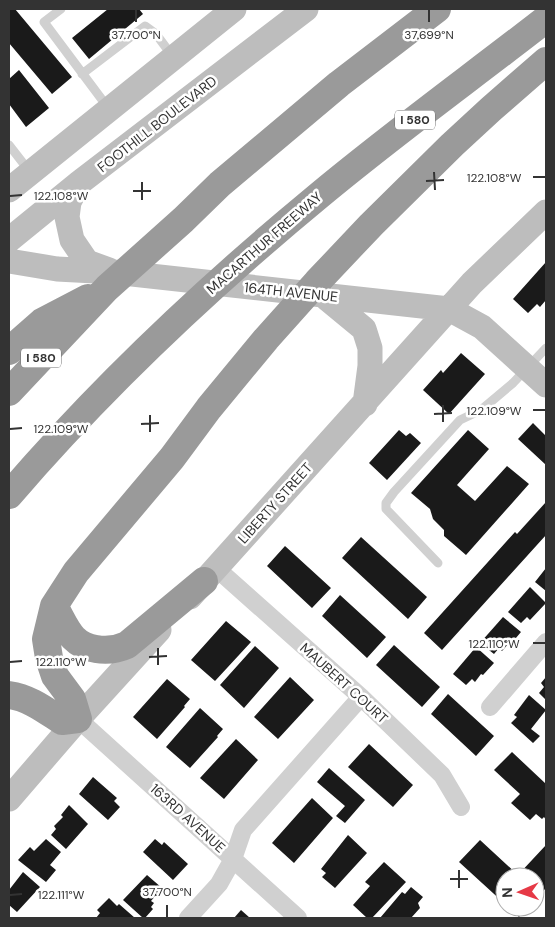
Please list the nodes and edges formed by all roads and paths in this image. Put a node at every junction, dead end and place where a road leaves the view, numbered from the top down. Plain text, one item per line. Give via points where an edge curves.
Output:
1 (61, 9) edge
2 (234, 9) edge
3 (306, 9) edge
4 (437, 9) edge
5 (546, 19) edge
6 (173, 57) junction
7 (546, 62) edge
8 (82, 74) junction
9 (109, 109) junction
10 (9, 145) edge
11 (30, 172) junction
12 (79, 183) junction
13 (9, 188) edge
14 (546, 212) edge
15 (9, 240) edge
16 (9, 261) edge
17 (110, 280) junction
18 (324, 296) junction
19 (449, 309) junction
20 (546, 348) edge
21 (9, 351) edge
22 (527, 368) junction
23 (546, 385) edge
24 (9, 392) edge
25 (365, 404) junction
26 (9, 496) edge
27 (438, 562) dead end
28 (210, 574) junction
29 (54, 606) junction
30 (546, 642) edge
31 (9, 695) edge
32 (361, 697) junction
33 (490, 707) dead end
34 (78, 719) junction
35 (9, 799) edge
36 (461, 807) dead end
37 (233, 859) junction
38 (188, 918) edge
39 (298, 918) edge

1 - 8 lane via 44,22
2 - 6 street
3 - 12 street, FOOTHILL BOULEVARD
4 - 17 highway, I 580 via 294,121
5 - 26 highway, MACARTHUR FREEWAY / I 580 via 376,150 229,273 64,434
6 - 8 lane via 156,34 145,26
6 - 9 street
7 - 29 highway via 491,109 371,225 266,339 76,572
8 - 9 lane
9 - 11 street
10 - 11 lane
11 - 13 street
12 - 15 street, FOOTHILL BOULEVARD
12 - 17 street via 69,202 67,217 72,240 87,262
14 - 19 street, LIBERTY STREET
16 - 17 street, 164TH AVENUE
17 - 18 street, 164TH AVENUE
17 - 21 highway via 42,322
17 - 24 highway, I 580
18 - 19 street, 164TH AVENUE
18 - 25 street via 364,329 370,348
19 - 22 street, 164TH AVENUE via 482,327
19 - 25 street, LIBERTY STREET
20 - 22 lane
22 - 23 street, 164TH AVENUE
22 - 27 lane via 481,410 460,420 386,503 386,509
25 - 28 street, LIBERTY STREET
28 - 29 highway via 127,645 116,650 82,647 72,638
28 - 32 street, MAUBERT COURT
28 - 34 street, LIBERTY STREET
29 - 34 highway via 46,639 48,658 55,676 72,700
30 - 33 street
31 - 34 highway via 36,703 62,721
32 - 36 street, MAUBERT COURT via 442,775
32 - 37 street via 243,830
34 - 35 street, LIBERTY STREET
34 - 37 street, 163RD AVENUE
37 - 38 street via 220,884
37 - 39 street, 163RD AVENUE

